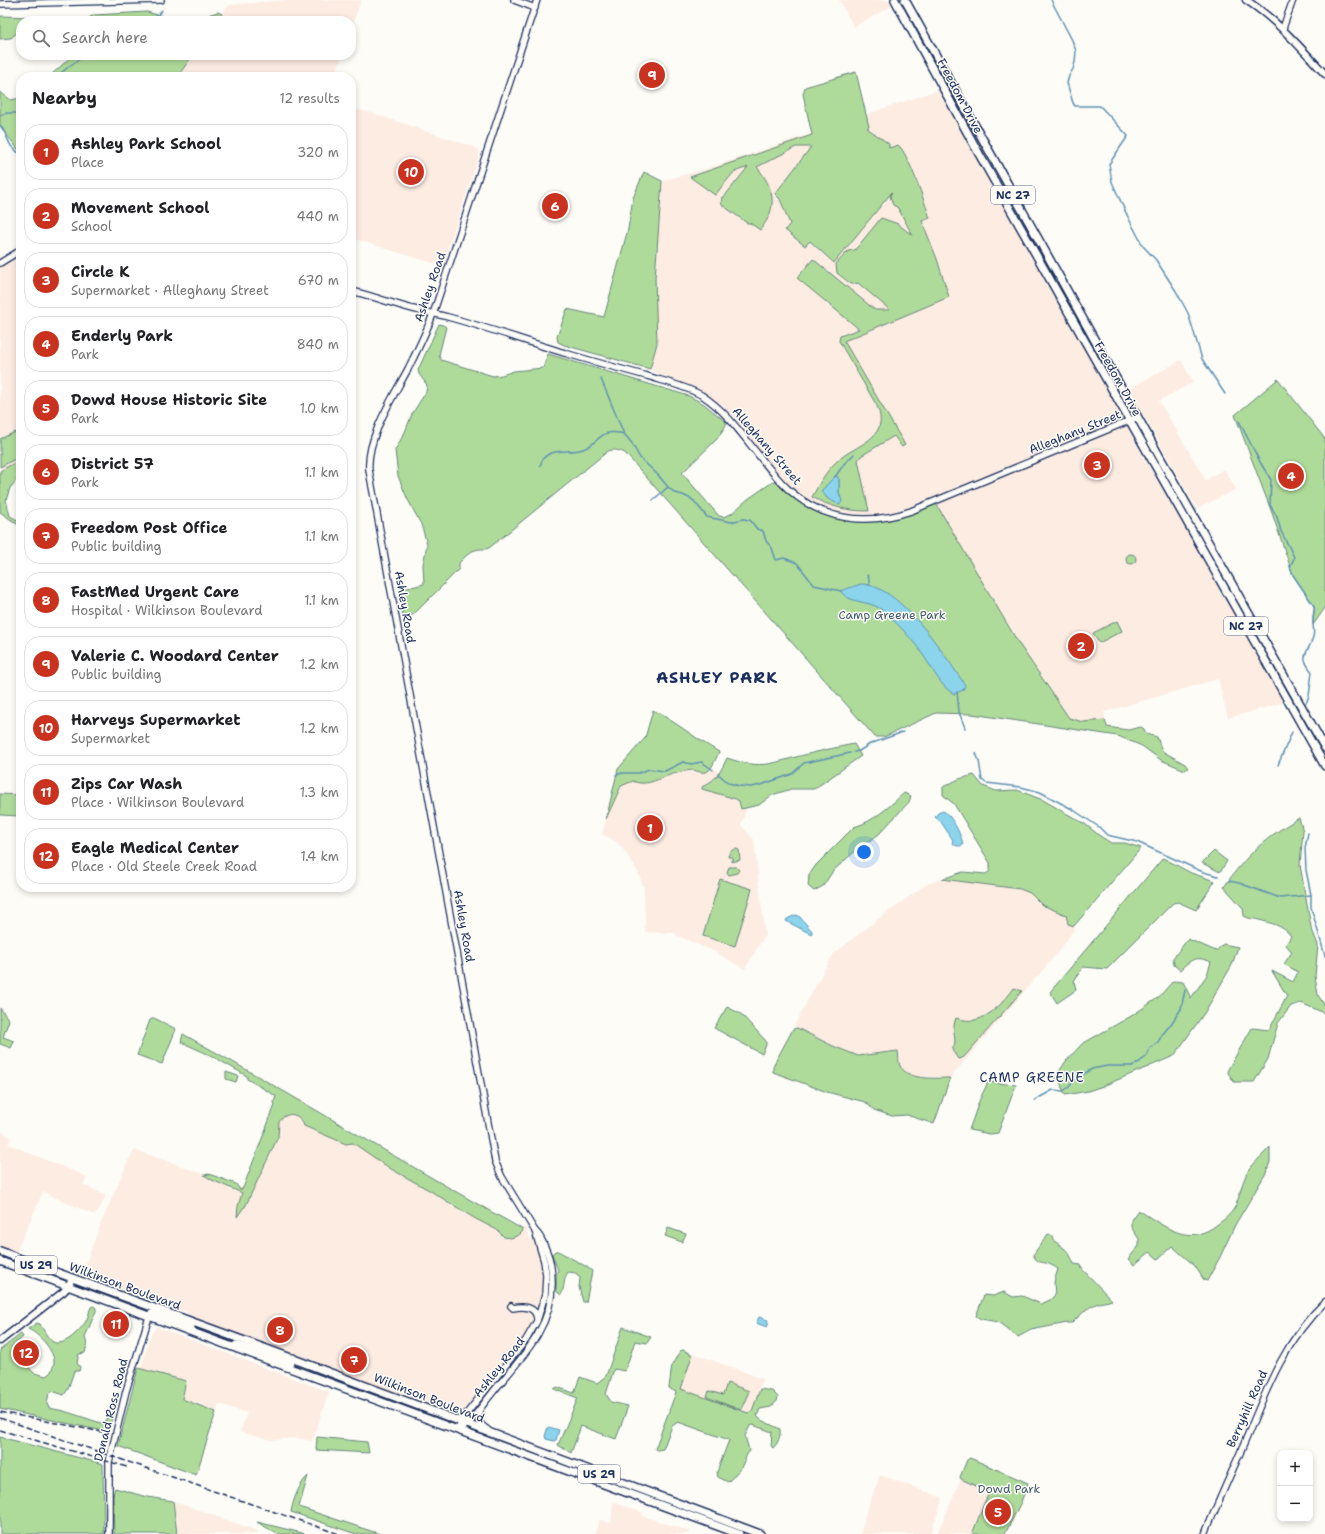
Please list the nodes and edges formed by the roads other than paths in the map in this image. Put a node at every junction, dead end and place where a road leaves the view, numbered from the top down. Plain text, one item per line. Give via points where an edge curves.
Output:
1 (161, 0) edge
2 (514, 0) edge
3 (537, 0) edge
4 (895, 0) edge
5 (905, 0) edge
6 (1246, 0) edge
7 (1293, 0) edge
8 (0, 4) edge
9 (535, 8) junction
10 (1282, 28) junction
11 (1325, 74) edge
12 (960, 100) junction
13 (952, 104) junction
14 (16, 253) edge
15 (1050, 260) junction
16 (0, 263) edge
17 (1042, 264) junction
18 (356, 292) edge
19 (433, 314) junction
20 (1138, 417) junction
21 (1129, 421) junction
22 (1183, 515) junction
23 (1214, 552) junction
24 (1249, 632) junction
25 (1273, 656) junction
26 (1325, 748) edge
27 (1325, 766) edge
28 (535, 1231) junction
29 (0, 1250) edge
30 (0, 1261) edge
31 (72, 1278) junction
32 (68, 1287) junction
33 (1325, 1302) edge
34 (511, 1306) dead end
35 (149, 1317) junction
36 (537, 1321) junction
37 (198, 1324) junction
38 (0, 1341) edge
39 (228, 1346) junction
40 (293, 1358) junction
41 (483, 1404) junction
42 (463, 1423) junction
43 (459, 1431) junction
44 (490, 1432) junction
45 (557, 1467) junction
46 (606, 1476) junction
47 (604, 1484) junction
48 (649, 1492) junction
49 (109, 1534) edge
50 (739, 1534) edge
51 (760, 1534) edge
52 (1205, 1534) edge

1 - 8 street
2 - 9 street
3 - 9 street, Ashley Road
4 - 13 main road, Freedom Drive / NC 27
5 - 12 main road, Freedom Drive / NC 27
6 - 10 main road
7 - 10 street
9 - 19 street, Ashley Road
10 - 11 main road
12 - 13 main road
12 - 15 main road, Freedom Drive / NC 27
13 - 17 main road, Freedom Drive / NC 27
14 - 16 street
15 - 17 main road
15 - 20 main road, Freedom Drive / NC 27
17 - 21 main road, Freedom Drive / NC 27
18 - 19 street, Alleghany Street
19 - 21 street, Alleghany Street via 671,383 696,393 714,403 729,418 788,489 818,509 851,519 872,520 911,511
19 - 28 street, Ashley Road via 378,428 370,447 369,463 495,1161 502,1178
20 - 21 street, Alleghany Street
20 - 23 main road, Freedom Drive / NC 27
21 - 22 main road, Freedom Drive / NC 27
22 - 23 main road via 1190,516 1205,543
22 - 24 main road, Freedom Drive / NC 27
23 - 25 main road, Freedom Drive / NC 27
24 - 25 main road via 1258,639 1268,656
24 - 27 main road, Freedom Drive / NC 27
25 - 26 main road, Freedom Drive / NC 27
28 - 36 street, Ashley Road via 546,1278 544,1299
28 - 41 street, Ashley Road via 544,1245 551,1269 552,1289 547,1315 534,1342
29 - 31 main road, Wilkinson Boulevard / US 29
30 - 32 main road, Wilkinson Boulevard / US 29
31 - 32 main road
31 - 37 main road, Wilkinson Boulevard / US 29
32 - 35 main road, Wilkinson Boulevard / US 29
32 - 38 main road
33 - 52 street, Berryhill Road via 1296,1335 1274,1373
34 - 36 street via 532,1309 537,1315
35 - 37 main road via 154,1314 191,1326
35 - 39 main road, Wilkinson Boulevard / US 29
35 - 49 street, Donald Ross Road via 126,1391 109,1462
36 - 42 street, Ashley Road via 526,1340
37 - 40 main road, Wilkinson Boulevard / US 29
39 - 40 main road via 240,1346 288,1362
39 - 43 main road, Wilkinson Boulevard / US 29
40 - 42 main road, Wilkinson Boulevard / US 29
41 - 42 street, Ashley Road
41 - 44 street via 478,1419
42 - 43 street
42 - 44 main road, Wilkinson Boulevard / US 29
43 - 45 main road, Wilkinson Boulevard / US 29
44 - 46 main road, Wilkinson Boulevard / US 29
45 - 46 main road via 604,1479
45 - 47 main road, Wilkinson Boulevard / US 29
46 - 48 main road, Wilkinson Boulevard / US 29
47 - 48 main road via 612,1483
47 - 50 main road, Wilkinson Boulevard / US 29
48 - 51 main road, Wilkinson Boulevard / US 29

